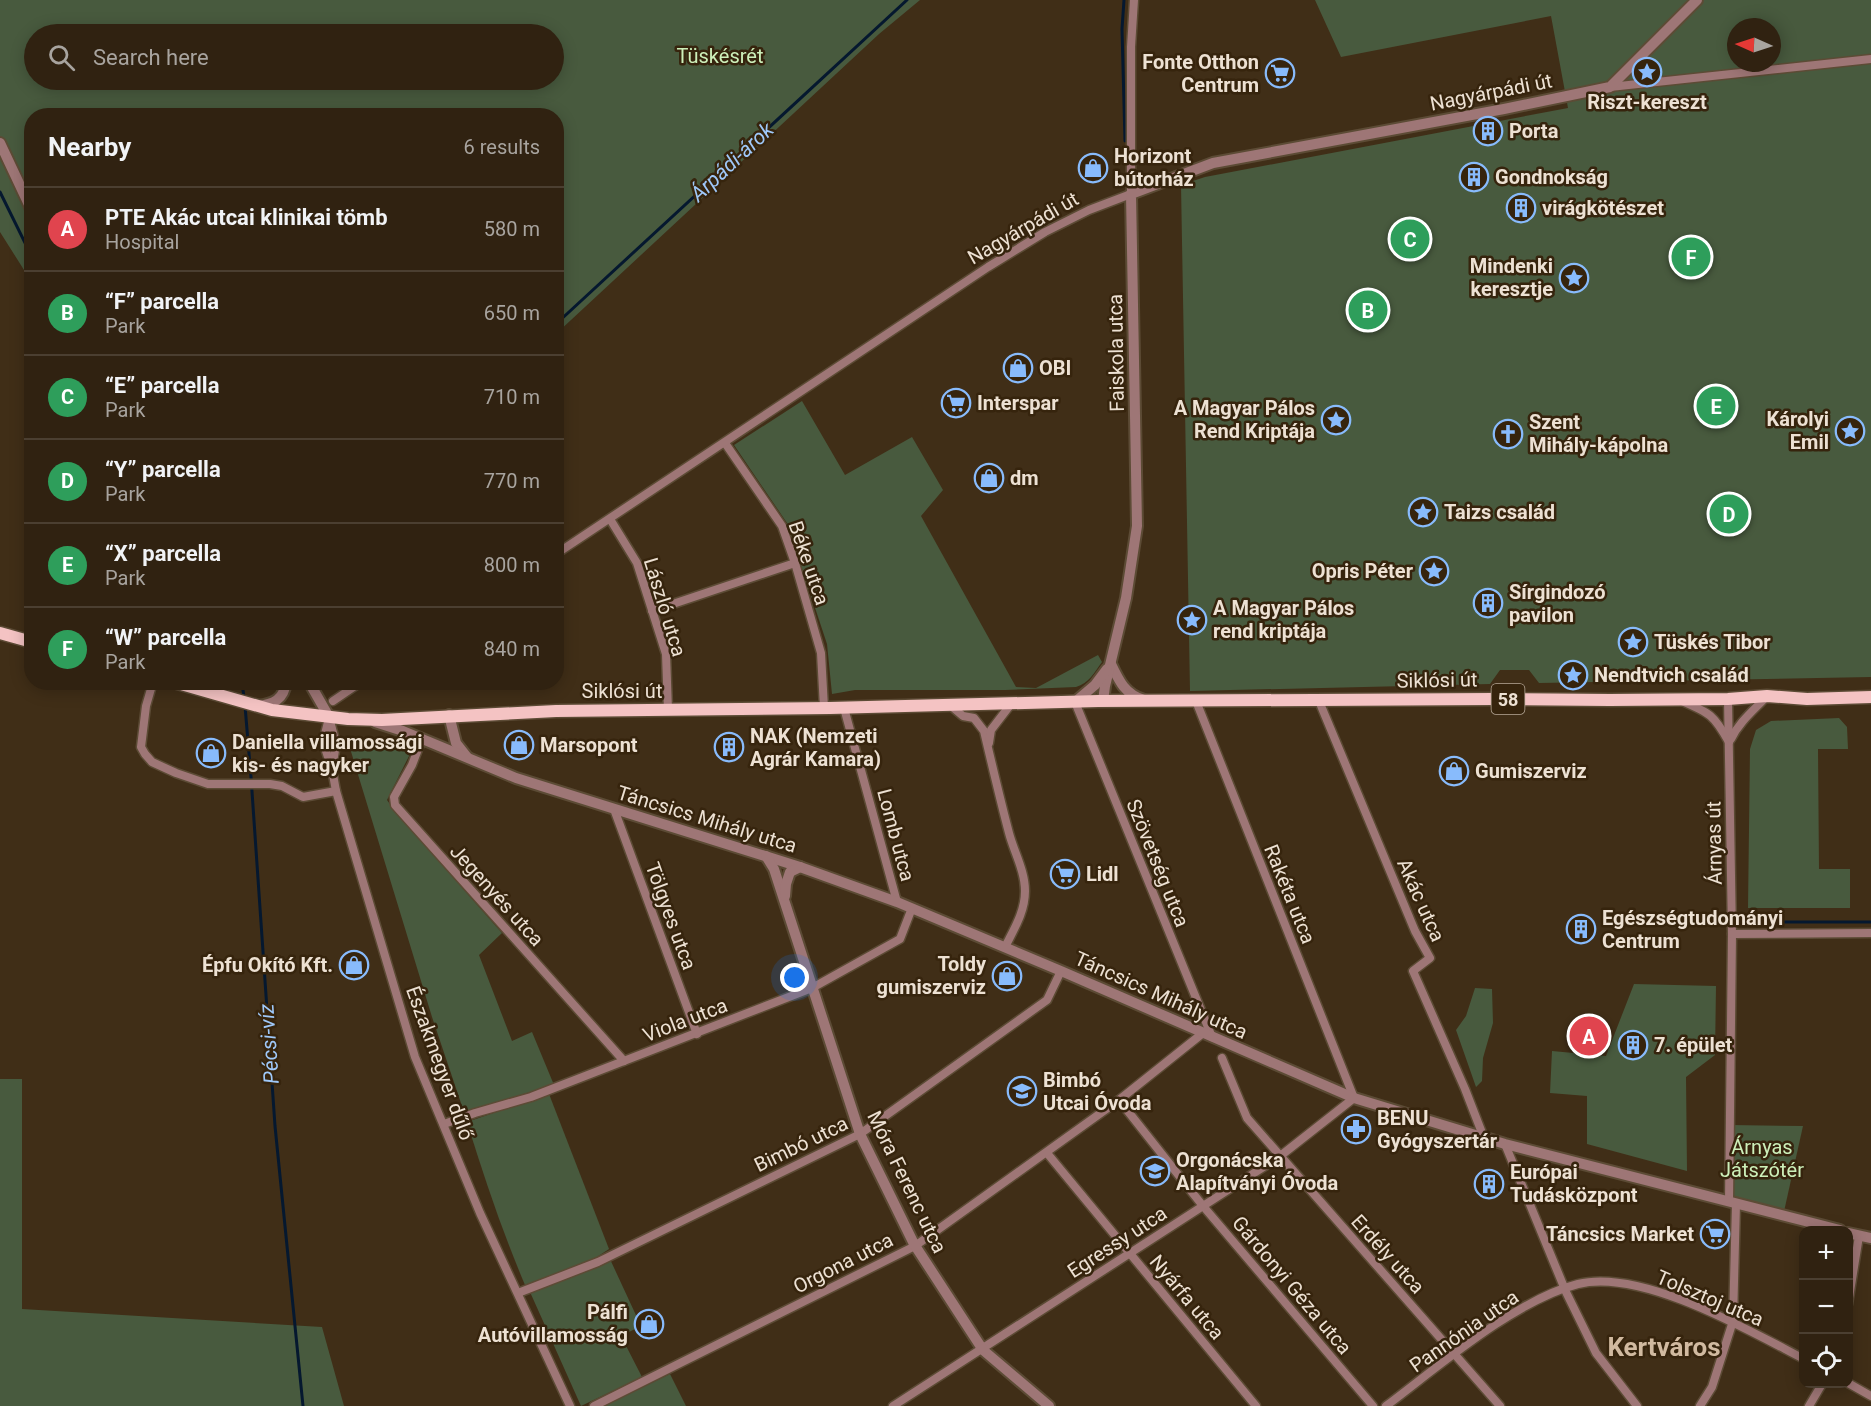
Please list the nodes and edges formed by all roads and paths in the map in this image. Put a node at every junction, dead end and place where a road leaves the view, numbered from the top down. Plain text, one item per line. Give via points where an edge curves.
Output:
1 (1134, 0) edge
2 (1697, 0) edge
3 (1871, 59) edge
4 (1610, 87) junction
5 (0, 143) edge
6 (24, 194) edge
7 (1131, 194) junction
8 (726, 443) junction
9 (610, 519) junction
10 (564, 549) edge
11 (795, 563) junction
12 (652, 611) junction
13 (0, 633) edge
14 (24, 640) edge
15 (1111, 664) junction
16 (151, 690) edge
17 (199, 690) edge
18 (284, 690) edge
19 (314, 690) edge
20 (349, 690) edge
21 (1767, 696) junction
22 (1871, 697) edge
23 (1678, 699) junction
24 (1728, 699) junction
25 (333, 701) dead end
26 (1103, 701) junction
27 (1148, 701) junction
28 (1196, 701) junction
29 (1318, 701) junction
30 (1076, 702) junction
31 (1011, 704) junction
32 (950, 705) junction
33 (253, 706) junction
34 (824, 708) junction
35 (844, 708) junction
36 (668, 710) junction
37 (449, 715) junction
38 (329, 717) junction
39 (366, 719) junction
40 (422, 739) junction
41 (1730, 742) junction
42 (478, 762) junction
43 (991, 764) junction
44 (336, 791) junction
45 (614, 809) junction
46 (766, 856) junction
47 (800, 867) junction
48 (785, 902) junction
49 (897, 902) junction
50 (912, 909) junction
51 (1871, 933) edge
52 (1732, 934) junction
53 (1005, 947) junction
54 (1061, 971) junction
55 (812, 988) junction
56 (697, 1034) junction
57 (1207, 1035) junction
58 (1222, 1058) dead end
59 (624, 1061) junction
60 (1354, 1098) junction
61 (1119, 1100) junction
62 (444, 1124) junction
63 (860, 1134) junction
64 (1484, 1138) junction
65 (1505, 1144) junction
66 (1047, 1153) junction
67 (1279, 1157) junction
68 (1732, 1203) junction
69 (1203, 1206) junction
70 (1824, 1226) edge
71 (1860, 1236) edge
72 (915, 1246) junction
73 (1130, 1254) junction
74 (1852, 1280) edge
75 (1564, 1289) junction
76 (518, 1293) junction
77 (1733, 1321) junction
78 (983, 1350) junction
79 (1455, 1355) junction
80 (1799, 1357) edge
81 (1853, 1386) edge
82 (1819, 1388) edge
83 (1871, 1396) edge
84 (570, 1406) edge
85 (594, 1406) edge
86 (893, 1406) edge
87 (1049, 1406) edge
88 (1256, 1406) edge
89 (1373, 1406) edge
90 (1386, 1406) edge
91 (1500, 1406) edge
92 (1637, 1406) edge
93 (1700, 1406) edge
94 (1809, 1406) edge

1 - 7 street, Faiskola utca
2 - 4 street
3 - 4 street
4 - 7 street, Nagyárpádi út via 1212,163
5 - 6 street
7 - 8 street, Nagyárpádi út via 1045,232 988,267
7 - 15 street, Faiskola utca via 1137,526
8 - 9 street, Nagyárpádi út
8 - 11 street, Béke utca via 782,526
9 - 10 street, Nagyárpádi út
9 - 12 street, László utca via 637,563
11 - 12 street
11 - 34 street, Béke utca via 821,653
12 - 36 street, László utca via 666,654
13 - 14 main road
15 - 26 street, Faiskola utca
15 - 27 street via 1132,696
15 - 30 street
16 - 44 street via 141,747 152,762 208,784 282,786 303,797
17 - 33 main road, Siklósi út / 58
18 - 33 street via 278,700
19 - 38 street
20 - 25 street
21 - 22 main road, Siklósi út / 58
21 - 24 main road, Siklósi út / 58
21 - 41 street via 1747,716
23 - 24 main road, Siklósi út / 58
23 - 29 main road, Siklósi út / 58
23 - 41 street via 1706,711
24 - 41 street, Árnyas út
26 - 27 main road, 58
26 - 30 main road, 58
27 - 28 main road, Siklósi út / 58
28 - 29 main road, Siklósi út / 58
28 - 60 street, Rakéta utca
29 - 64 street, Akác utca via 1415,932 1430,958 1413,971
30 - 31 main road, Siklósi út / 58
30 - 57 street, Szövetség utca
31 - 32 main road, Siklósi út / 58
31 - 43 street via 991,730
32 - 35 main road, Siklósi út / 58
32 - 43 street via 980,724
33 - 38 main road, Siklósi út / 58
34 - 35 main road, Siklósi út / 58
34 - 36 main road, Siklósi út / 58
35 - 49 street, Lomb utca
36 - 37 main road, Siklósi út / 58
37 - 39 main road, Siklósi út / 58
37 - 42 street, Táncsics Mihály utca via 460,751
38 - 39 main road, Siklósi út / 58
38 - 44 street, Északmegyer dűlő via 336,744 332,769
39 - 40 street, Táncsics Mihály utca
40 - 42 street, Táncsics Mihály utca
40 - 59 street, Jegenyés utca via 394,797 395,805
41 - 52 street, Árnyas út
42 - 45 street, Táncsics Mihály utca
43 - 53 street via 1025,890 1019,921
44 - 62 street, Északmegyer dűlő via 415,1057
45 - 46 street, Táncsics Mihály utca
45 - 56 street, Tölgyes utca
46 - 47 street, Táncsics Mihály utca
46 - 48 street, Móra Ferenc utca
47 - 48 street, Móra Ferenc utca via 790,872
47 - 49 street, Táncsics Mihály utca
48 - 55 street, Móra Ferenc utca
49 - 50 street, Táncsics Mihály utca
50 - 53 street, Táncsics Mihály utca
50 - 55 street, Viola utca via 900,939
51 - 52 street
52 - 68 street, Árnyas út via 1728,1115
53 - 54 street, Táncsics Mihály utca
54 - 57 street, Táncsics Mihály utca
54 - 63 street, Bimbó utca via 1047,1000
55 - 56 street, Viola utca
55 - 63 street, Móra Ferenc utca
56 - 59 street, Viola utca
57 - 60 street, Táncsics Mihály utca
57 - 61 street, Orgona utca
58 - 67 street, Erdély utca via 1247,1118
59 - 62 street, Viola utca via 531,1098
60 - 64 street, Táncsics Mihály utca
60 - 67 street, Egressy utca
61 - 66 street, Orgona utca
61 - 69 street, Gárdonyi Géza utca
62 - 76 street, Északmegyer dűlő
63 - 72 street, Móra Ferenc utca
63 - 76 street, Bimbó utca via 598,1262
64 - 65 street, Táncsics Mihály utca
65 - 68 street, Táncsics Mihály utca
65 - 75 street
66 - 72 street, Orgona utca
66 - 73 street, Nyárfa utca
67 - 69 street, Egressy utca
67 - 79 street, Erdély utca
68 - 70 street, Táncsics Mihály utca
68 - 77 street, Árnyas út
69 - 73 street, Egressy utca
69 - 89 street, Gárdonyi Géza utca
71 - 74 street
72 - 78 street, Móra Ferenc utca
72 - 85 street, Orgona utca
73 - 78 street, Egressy utca
73 - 88 street, Nyárfa utca
75 - 77 street, Tolsztoj utca via 1580,1283 1635,1285
75 - 79 street, Pannónia utca via 1530,1304
75 - 92 street via 1596,1353
76 - 84 street, Északmegyer dűlő
77 - 80 street, Tolsztoj utca
77 - 93 street, Árnyas út via 1712,1387
78 - 86 street, Egressy utca
78 - 87 street, Móra Ferenc utca
79 - 90 street, Pannónia utca
79 - 91 street, Erdély utca
81 - 83 street
82 - 94 street

